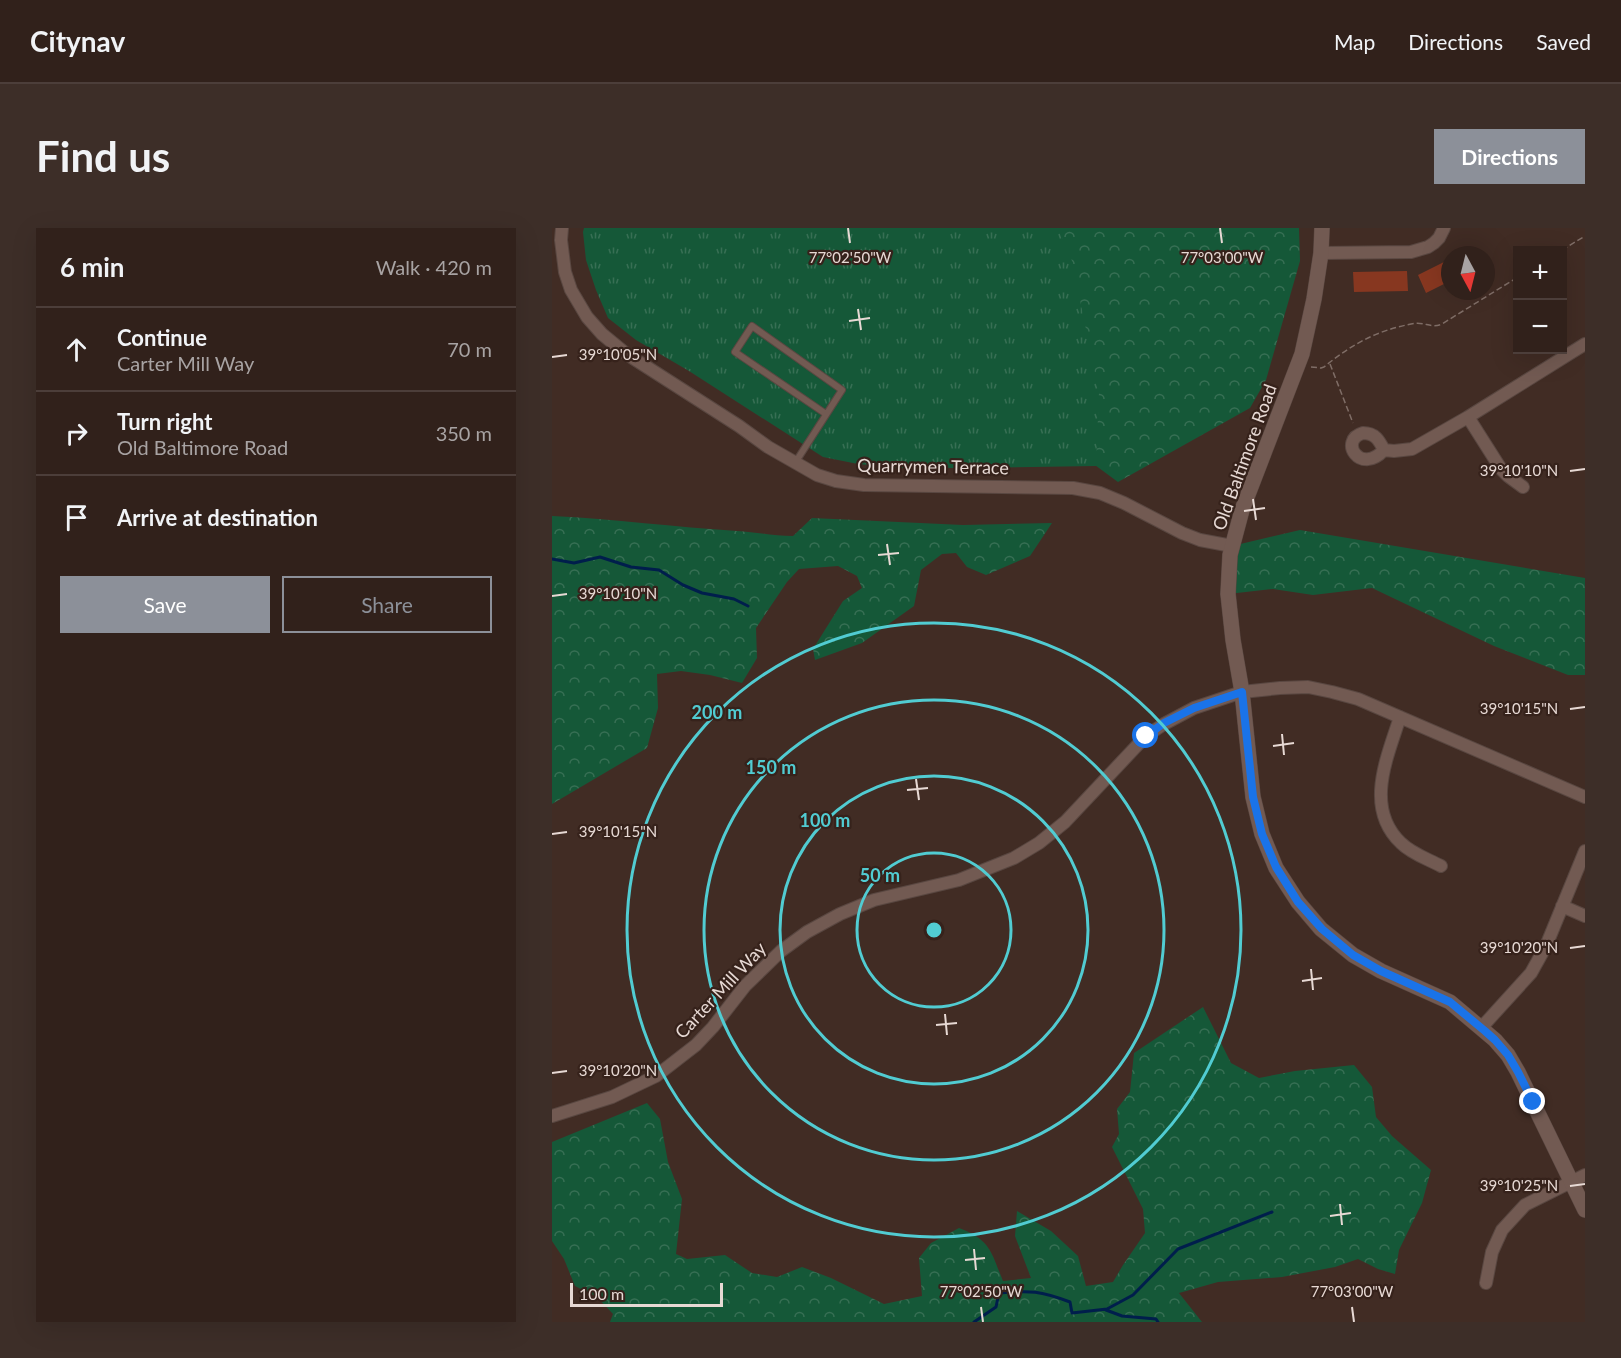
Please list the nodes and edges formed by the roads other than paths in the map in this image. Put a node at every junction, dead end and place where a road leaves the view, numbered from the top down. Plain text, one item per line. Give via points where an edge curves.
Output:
1 (1322, 228) edge
2 (1444, 228) edge
3 (558, 236) edge
4 (1321, 253) junction
5 (1585, 344) edge
6 (826, 414) junction
7 (1468, 417) junction
8 (1384, 450) junction
9 (795, 463) junction
10 (1523, 487) dead end
11 (1232, 546) junction
12 (1242, 692) junction
13 (1400, 717) junction
14 (1585, 797) edge
15 (1585, 851) edge
16 (1442, 866) dead end
17 (1562, 906) junction
18 (1585, 916) edge
19 (1481, 1028) junction
20 (552, 1116) edge
21 (1578, 1178) edge
22 (1585, 1210) edge
23 (1486, 1283) dead end

1 - 4 street, Old Baltimore Road
2 - 4 street via 1434,243 1411,252
3 - 9 street, Quarrymen Terrace via 571,290 602,334
4 - 11 street, Old Baltimore Road via 1298,365
5 - 7 street
6 - 6 lane via 735,352 752,326 842,390
6 - 9 lane
7 - 8 street via 1412,449
7 - 10 street via 1501,469
8 - 8 street via 1365,460 1353,451 1354,438 1369,433
9 - 11 street, Quarrymen Terrace via 817,475 864,485 1073,488 1100,493 1182,533
11 - 12 street, Old Baltimore Road via 1228,594
12 - 13 street, Carter Mill Way via 1308,687 1358,699
12 - 19 street, Old Baltimore Road via 1253,797 1262,834 1276,867 1298,902 1353,955 1450,1002
12 - 20 street, Carter Mill Way via 1194,708 1146,736 1065,822 1014,858 959,880 874,900 807,932 745,986 696,1045 656,1076 612,1097
13 - 14 street, Carter Mill Way
13 - 16 street via 1381,777 1384,816 1402,844
15 - 17 street
17 - 18 street
17 - 19 street via 1531,973
19 - 21 street, Old Baltimore Road via 1508,1055
21 - 22 street, Old Baltimore Road
21 - 23 street via 1525,1205 1502,1230 1492,1252

